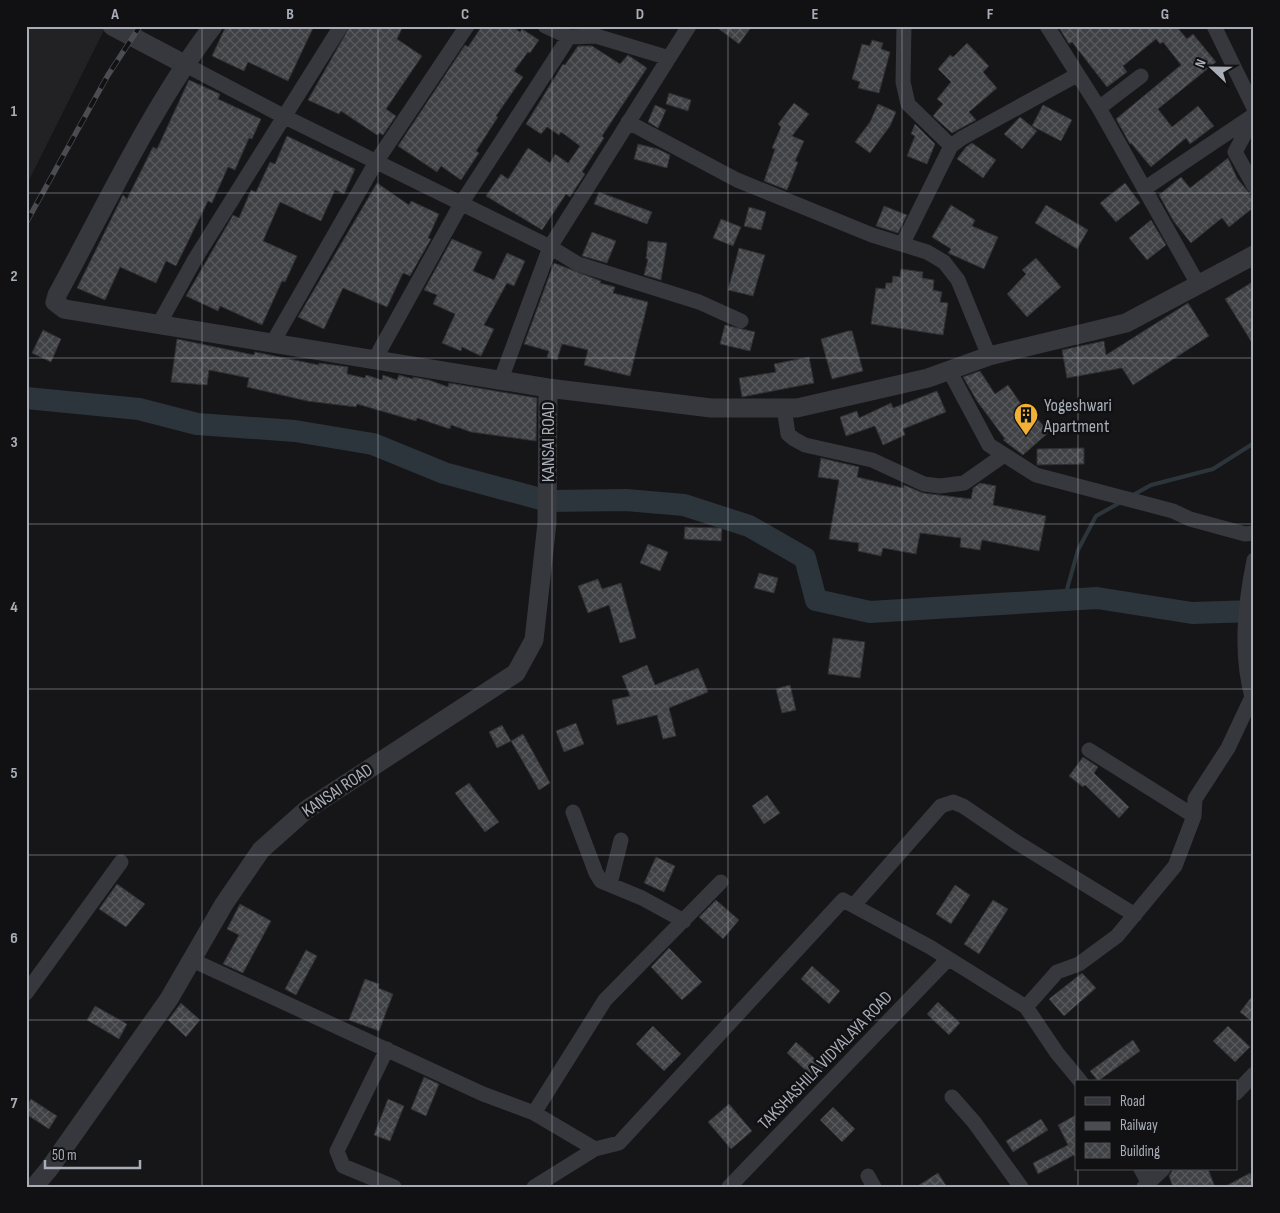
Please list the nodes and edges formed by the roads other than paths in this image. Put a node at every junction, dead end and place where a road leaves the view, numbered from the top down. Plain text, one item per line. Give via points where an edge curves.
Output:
1 (112, 26) edge
2 (213, 26) edge
3 (341, 26) edge
4 (467, 26) edge
5 (545, 26) edge
6 (689, 26) edge
7 (904, 26) edge
8 (1047, 26) edge
9 (1214, 26) edge
10 (569, 37) junction
11 (669, 58) junction
12 (184, 64) junction
13 (1077, 75) junction
14 (1141, 76) dead end
15 (1099, 108) junction
16 (1254, 108) edge
17 (283, 116) junction
18 (1254, 116) edge
19 (628, 122) junction
20 (951, 146) junction
21 (376, 162) junction
22 (1254, 186) edge
23 (1144, 189) junction
24 (461, 204) junction
25 (903, 243) junction
26 (550, 247) junction
27 (1254, 255) edge
28 (1198, 284) junction
29 (741, 321) dead end
30 (159, 324) junction
31 (273, 342) junction
32 (989, 356) junction
33 (375, 359) junction
34 (950, 372) junction
35 (500, 382) junction
36 (548, 388) junction
37 (784, 408) junction
38 (1004, 455) junction
39 (1254, 533) edge
40 (1254, 560) edge
41 (1249, 716) edge
42 (1089, 750) dead end
43 (573, 812) dead end
44 (1194, 816) junction
45 (621, 840) dead end
46 (121, 862) dead end
47 (721, 882) dead end
48 (610, 884) junction
49 (854, 905) junction
50 (1135, 916) junction
51 (684, 921) junction
52 (948, 959) junction
53 (192, 960) junction
54 (26, 994) edge
55 (1026, 1006) junction
56 (387, 1050) junction
57 (1254, 1074) edge
58 (1079, 1080) edge
59 (1238, 1091) edge
60 (952, 1097) dead end
61 (534, 1113) junction
62 (595, 1149) junction
63 (1141, 1170) edge
64 (1162, 1170) edge
65 (1148, 1186) edge
66 (34, 1187) edge
67 (394, 1187) edge
68 (534, 1187) edge
69 (729, 1187) edge
70 (1021, 1187) edge

1 - 12 street
2 - 12 street
3 - 17 street
4 - 21 street
5 - 10 street
6 - 11 street
7 - 20 street via 903,82 908,104
8 - 13 street
9 - 16 street
10 - 11 street via 596,36
10 - 24 street
11 - 19 street
12 - 17 street
12 - 30 street via 55,302 64,309
13 - 15 street
13 - 20 street
14 - 15 street
15 - 23 street
17 - 21 street
17 - 30 street
18 - 22 street via 1235,152
18 - 23 street
19 - 25 street via 737,180 872,236
19 - 26 street
20 - 25 street
21 - 24 street
21 - 31 street
23 - 28 street
24 - 26 street
24 - 33 street
25 - 32 street via 944,262 958,280
26 - 29 street via 578,264 699,302
26 - 35 street
27 - 28 street
28 - 32 street via 1126,322
30 - 31 street
31 - 33 street
32 - 34 street
33 - 35 street
34 - 37 street via 797,408
34 - 38 street via 989,445
35 - 36 street
36 - 37 street via 711,408
36 - 53 street, KANSAI ROAD via 547,523 534,640 516,673 306,810 261,850 224,904
37 - 38 street via 788,434 805,445 872,460 924,484 964,484
38 - 39 street via 1036,475 1244,534
40 - 41 street via 1245,635 1246,673 1252,697
41 - 44 street via 1195,798
42 - 44 street
43 - 48 street via 596,873 601,881
44 - 50 street via 1175,866
45 - 48 street
46 - 54 street
47 - 51 street
48 - 51 street
49 - 50 street via 941,806 953,802
49 - 52 street
49 - 62 street via 844,900 619,1143
50 - 55 street via 1117,936 1086,959 1057,972
51 - 61 street via 605,1000
52 - 55 street
52 - 69 street, TAKSHASHILA VIDYALAYA ROAD
53 - 56 street
53 - 66 street, KANSAI ROAD via 147,1032
55 - 58 street
56 - 61 street via 483,1094
56 - 67 street via 337,1151 343,1166
57 - 59 street
60 - 70 street
61 - 62 street
62 - 68 street
63 - 65 street
64 - 65 street

